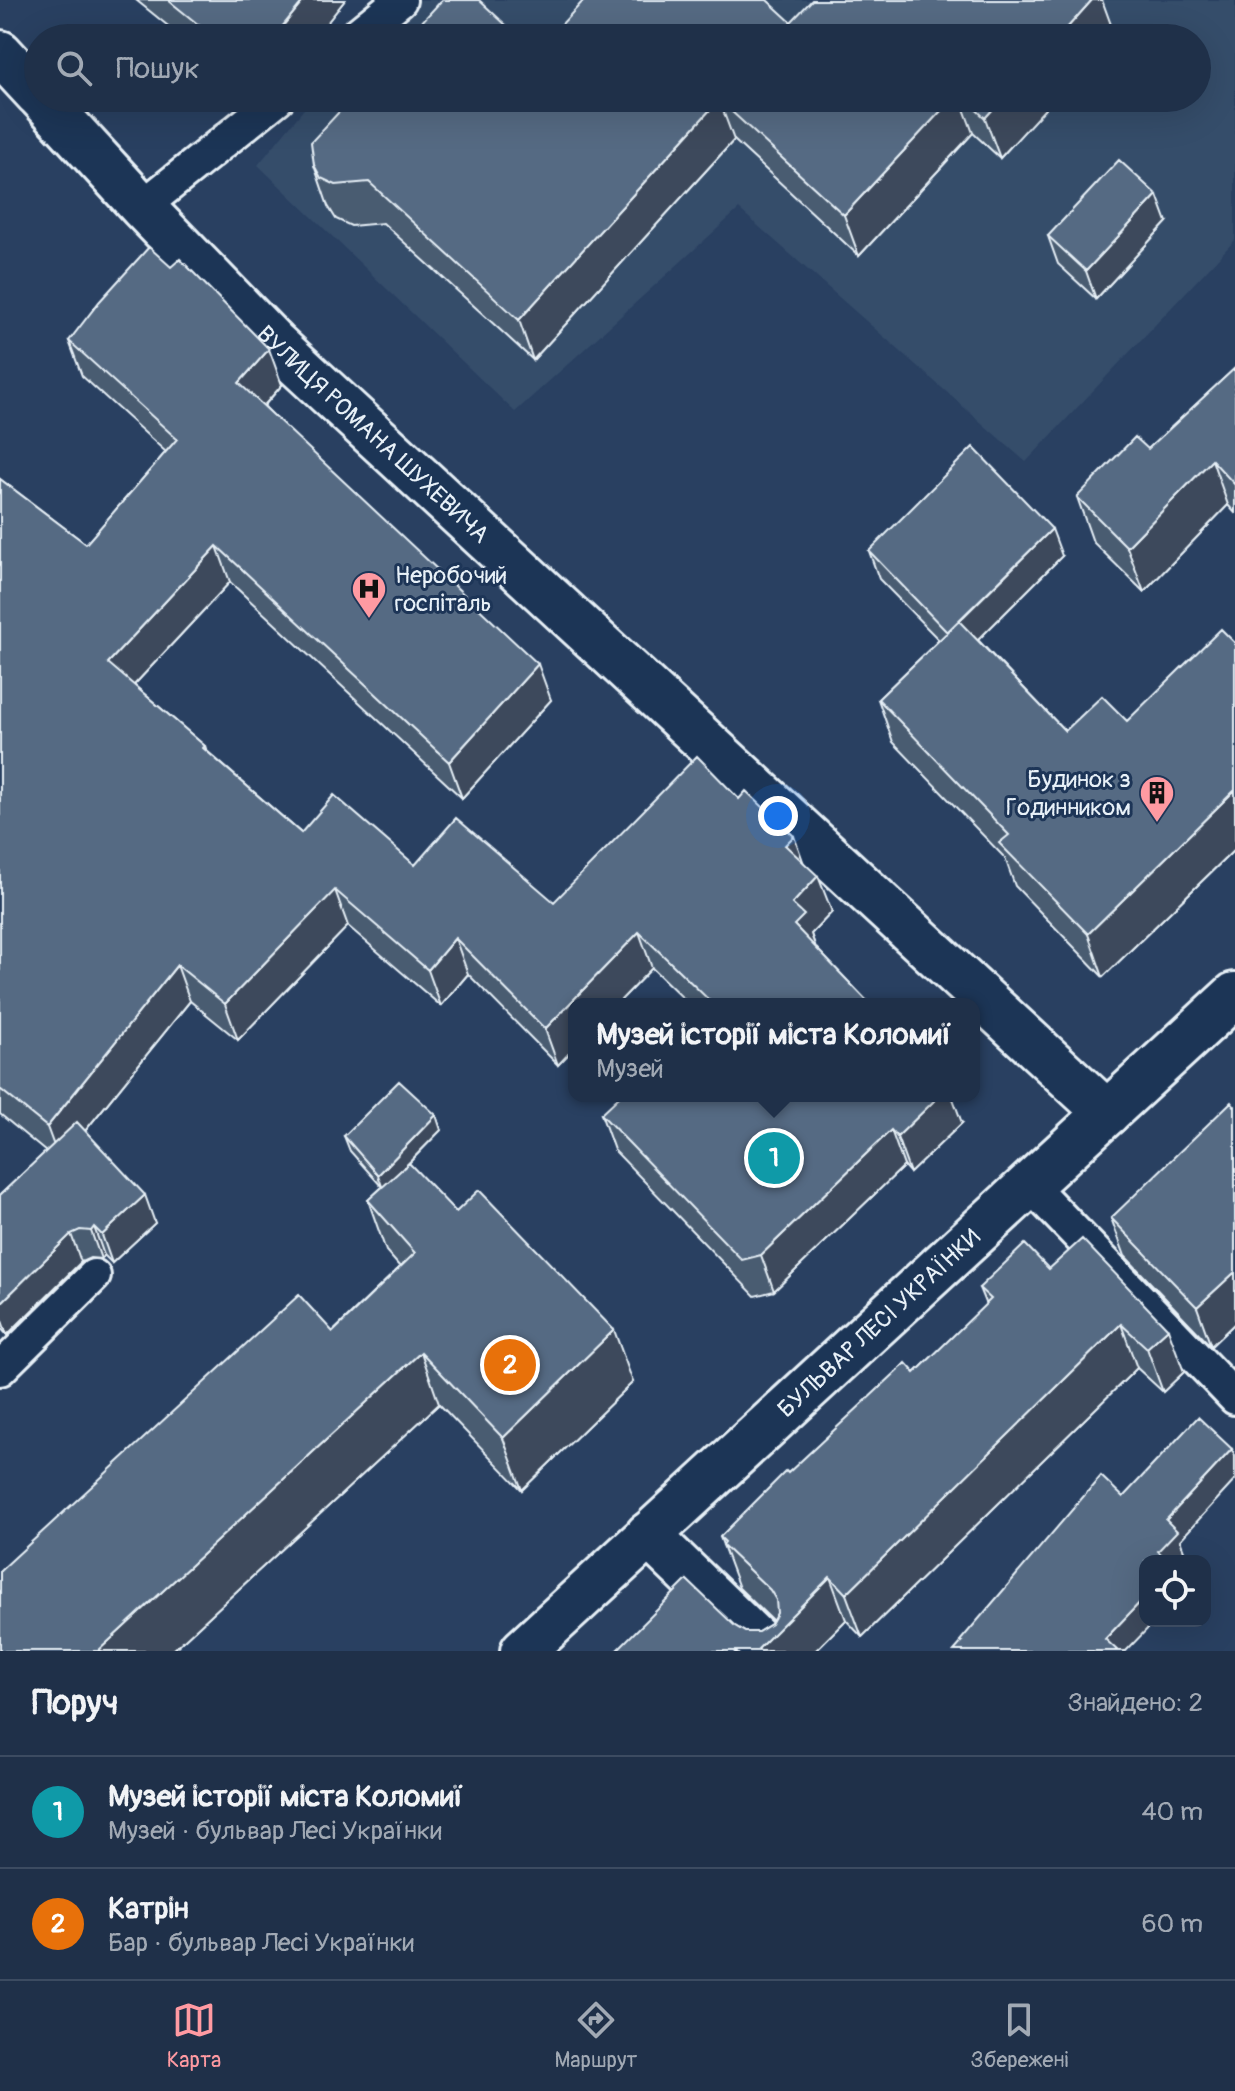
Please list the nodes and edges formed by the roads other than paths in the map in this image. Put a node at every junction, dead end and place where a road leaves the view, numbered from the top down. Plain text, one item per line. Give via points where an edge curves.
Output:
1 (400, 0) edge
2 (370, 24) edge
3 (0, 53) edge
4 (24, 79) edge
5 (55, 112) edge
6 (261, 112) edge
7 (142, 207) junction
8 (1235, 995) edge
9 (1107, 1113) junction
10 (1030, 1185) junction
11 (94, 1276) dead end
12 (0, 1369) edge
13 (1235, 1398) edge
14 (648, 1535) junction
15 (523, 1651) edge
16 (768, 1651) edge

1 - 2 lane
3 - 4 street, ВУЛИЦЯ РОМАНА ШУХЕВИЧА
5 - 7 street, ВУЛИЦЯ РОМАНА ШУХЕВИЧА
6 - 7 lane
7 - 9 street, ВУЛИЦЯ РОМАНА ШУХЕВИЧА via 275,344
8 - 9 street, БУЛЬВАР ЛЕСІ УКРАЇНКИ
9 - 10 street, БУЛЬВАР ЛЕСІ УКРАЇНКИ
10 - 13 lane
10 - 14 street, БУЛЬВАР ЛЕСІ УКРАЇНКИ
11 - 12 lane
14 - 15 street, БУЛЬВАР ЛЕСІ УКРАЇНКИ
14 - 16 street

